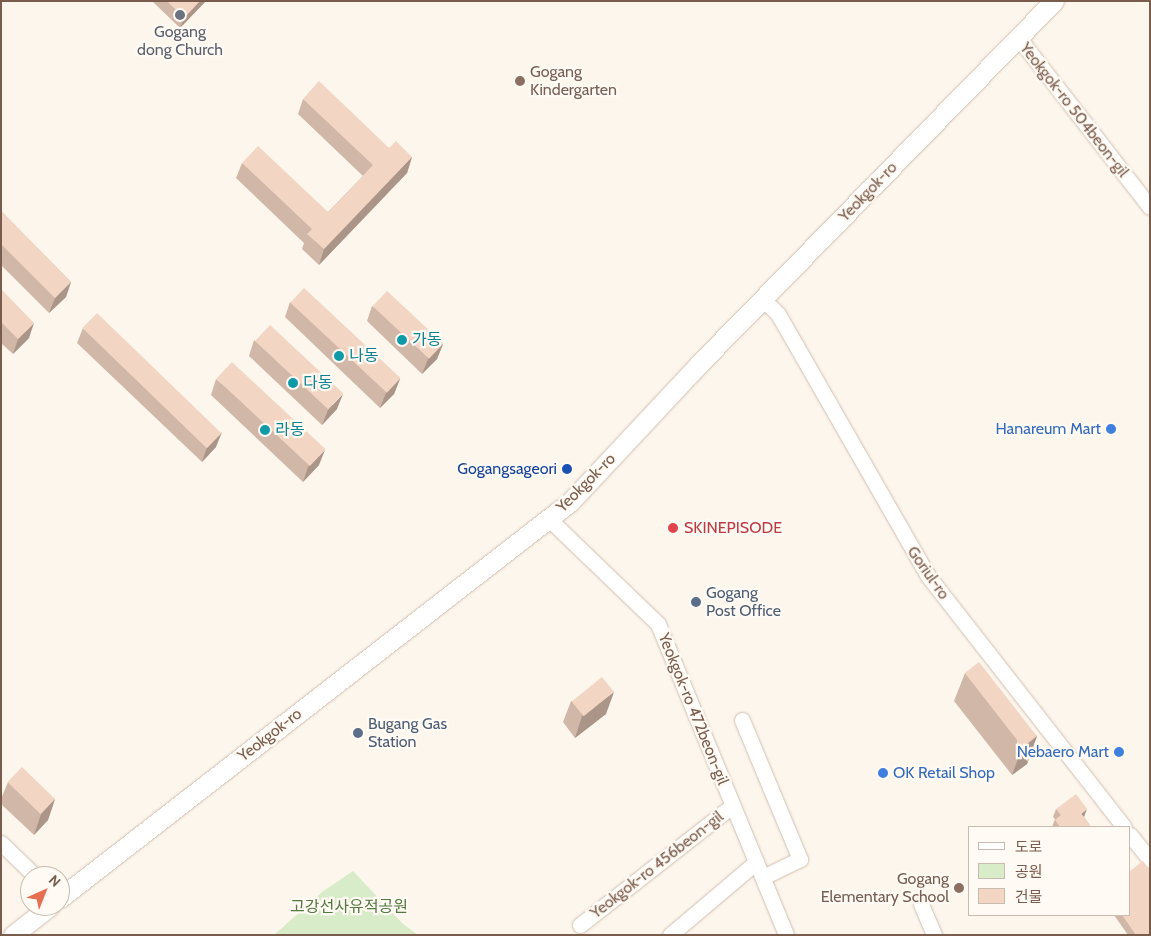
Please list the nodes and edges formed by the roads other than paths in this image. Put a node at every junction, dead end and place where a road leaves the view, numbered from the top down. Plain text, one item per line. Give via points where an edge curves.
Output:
1 (1054, 1) edge
2 (1018, 37) junction
3 (1150, 207) edge
4 (763, 299) junction
5 (549, 518) junction
6 (742, 720) dead end
7 (733, 806) junction
8 (1123, 826) edge
9 (1131, 835) edge
10 (1, 843) edge
11 (1150, 860) edge
12 (756, 862) junction
13 (25, 866) edge
14 (763, 877) junction
15 (70, 890) edge
16 (921, 904) dead end
17 (37, 916) edge
18 (580, 925) dead end
19 (13, 935) edge
20 (670, 935) edge
21 (786, 935) edge
22 (934, 935) edge

1 - 2 street, Yeokgok-ro
2 - 3 street, Yeokgok-ro 504beon-gil
2 - 4 street, Yeokgok-ro
4 - 5 street, Yeokgok-ro via 570,502
4 - 8 street, Goriul-ro via 778,314 928,576
5 - 7 street, Yeokgok-ro 472beon-gil via 658,624
5 - 15 street, Yeokgok-ro
6 - 14 street via 800,859
7 - 12 street, Yeokgok-ro 472beon-gil
7 - 18 street, Yeokgok-ro 456beon-gil
9 - 11 street
10 - 13 street
12 - 14 street, Yeokgok-ro 472beon-gil
12 - 20 street
14 - 21 street, Yeokgok-ro 472beon-gil
16 - 22 street
17 - 19 street

